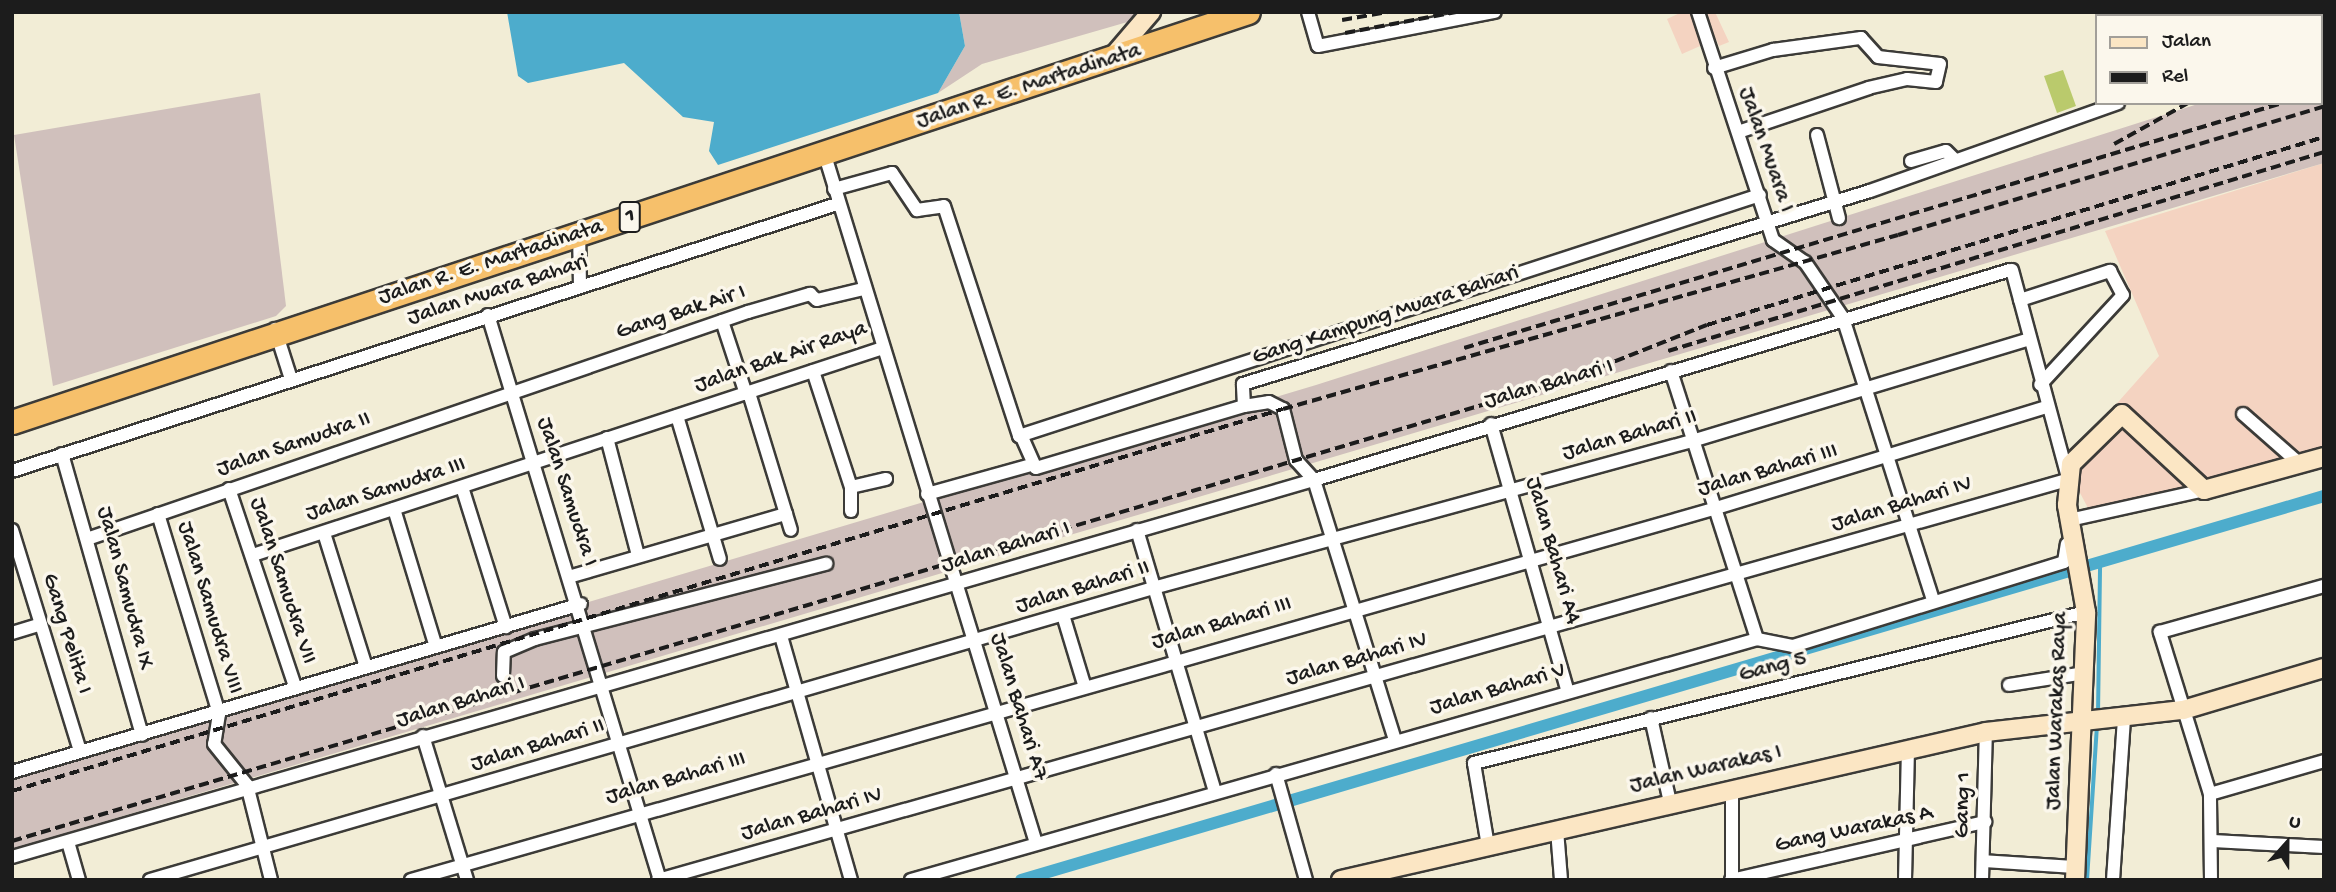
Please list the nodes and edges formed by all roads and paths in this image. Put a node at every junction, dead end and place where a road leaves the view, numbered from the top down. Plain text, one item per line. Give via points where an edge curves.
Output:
1 (1151, 12) edge
2 (1165, 12) edge
3 (1212, 12) edge
4 (1248, 12) edge
5 (1308, 12) edge
6 (1495, 12) edge
7 (1698, 12) edge
8 (1122, 51) junction
9 (1714, 68) junction
10 (2112, 105) edge
11 (1738, 132) junction
12 (1817, 135) dead end
13 (823, 149) junction
14 (1952, 158) junction
15 (1911, 161) dead end
16 (834, 189) junction
17 (1759, 195) junction
18 (1835, 201) junction
19 (837, 204) junction
20 (1839, 218) dead end
21 (1768, 219) junction
22 (579, 230) junction
23 (580, 286) junction
24 (863, 289) junction
25 (2020, 300) junction
26 (488, 314) junction
27 (1843, 318) junction
28 (722, 321) junction
29 (275, 329) junction
30 (2029, 339) junction
31 (884, 348) junction
32 (1237, 367) junction
33 (813, 371) junction
34 (1671, 371) junction
35 (291, 379) junction
36 (1243, 384) junction
37 (2040, 385) junction
38 (1867, 386) junction
39 (512, 391) junction
40 (748, 393) junction
41 (1244, 406) junction
42 (2044, 408) junction
43 (12, 414) edge
44 (2243, 414) dead end
45 (677, 416) junction
46 (12, 422) edge
47 (1491, 424) junction
48 (1021, 435) junction
49 (607, 439) junction
50 (1692, 441) junction
51 (62, 454) junction
52 (1890, 457) junction
53 (2324, 457) edge
54 (533, 464) junction
55 (2300, 464) junction
56 (1031, 465) junction
57 (12, 471) edge
58 (2067, 477) junction
59 (886, 479) dead end
60 (1314, 481) junction
61 (462, 486) junction
62 (851, 487) junction
63 (229, 489) junction
64 (2204, 490) junction
65 (1513, 491) junction
66 (927, 494) junction
67 (394, 509) junction
68 (1713, 509) junction
69 (851, 511) dead end
70 (158, 514) junction
71 (786, 514) junction
72 (1912, 523) junction
73 (12, 530) edge
74 (791, 530) dead end
75 (1137, 530) junction
76 (324, 533) junction
77 (2072, 533) junction
78 (714, 536) junction
79 (90, 538) junction
80 (1331, 540) junction
81 (253, 555) junction
82 (638, 555) junction
83 (720, 559) dead end
84 (1529, 560) junction
85 (826, 564) dead end
86 (572, 576) junction
87 (1734, 578) junction
88 (958, 584) junction
89 (2324, 586) edge
90 (1153, 588) junction
91 (1933, 600) junction
92 (581, 604) junction
93 (2086, 604) junction
94 (1353, 608) junction
95 (1063, 615) junction
96 (41, 624) junction
97 (587, 624) junction
98 (1552, 626) junction
99 (506, 627) junction
100 (12, 633) edge
101 (781, 636) junction
102 (1756, 639) junction
103 (976, 642) junction
104 (436, 647) junction
105 (1175, 659) junction
106 (366, 667) junction
107 (2324, 668) edge
108 (2085, 673) junction
109 (503, 676) dead end
110 (1374, 676) junction
111 (603, 683) junction
112 (1084, 684) junction
113 (2009, 685) dead end
114 (295, 686) junction
115 (1568, 692) junction
116 (798, 694) junction
117 (996, 709) junction
118 (2183, 710) junction
119 (219, 714) junction
120 (1651, 718) junction
121 (2102, 718) junction
122 (1196, 727) junction
123 (1986, 732) junction
124 (142, 735) junction
125 (423, 736) junction
126 (1395, 740) junction
127 (620, 743) junction
128 (1908, 749) junction
129 (80, 751) junction
130 (817, 761) junction
131 (2324, 761) edge
132 (12, 772) edge
133 (1276, 774) junction
134 (1017, 779) junction
135 (1732, 789) junction
136 (1215, 791) junction
137 (249, 792) junction
138 (2210, 794) junction
139 (442, 797) junction
140 (1671, 802) junction
141 (639, 812) junction
142 (1985, 822) junction
143 (1557, 830) junction
144 (838, 831) junction
145 (2213, 841) junction
146 (68, 842) junction
147 (1906, 842) junction
148 (1036, 843) junction
149 (1492, 845) junction
150 (2324, 847) edge
151 (263, 848) junction
152 (12, 857) edge
153 (1983, 861) junction
154 (462, 864) junction
155 (2075, 873) edge
156 (1388, 874) edge
157 (79, 880) edge
158 (149, 880) edge
159 (271, 880) edge
160 (411, 880) edge
161 (467, 880) edge
162 (660, 880) edge
163 (851, 880) edge
164 (911, 880) edge
165 (1306, 880) edge
166 (1341, 880) edge
167 (1561, 880) edge
168 (1732, 880) edge
169 (1905, 880) edge
170 (1982, 880) edge
171 (2112, 880) edge
172 (2211, 880) edge

1 - 8 street
2 - 8 street
3 - 8 highway, Jalan R. E. Martadinata / 1
4 - 8 highway, Jalan R. E. Martadinata / 1
5 - 6 street via 1318,46
7 - 9 street, Jalan Muara I
8 - 13 highway, Jalan R. E. Martadinata / 1
9 - 11 street, Jalan Muara I
9 - 11 street via 1773,50 1861,38 1881,58 1940,64 1936,82 1907,79 1869,88
10 - 14 street, Gang Kampung Muara Bahari
11 - 17 street, Jalan Muara I
12 - 18 street
13 - 16 street, Jalan Bak Air Raya
13 - 22 highway, Jalan R. E. Martadinata / 1
14 - 15 street via 1946,151
14 - 18 street, Gang Kampung Muara Bahari
16 - 19 street, Jalan Bak Air Raya
16 - 48 street via 891,173 916,209 945,208
17 - 21 street, Jalan Muara I
17 - 32 street, Gang Kampung Muara Bahari
18 - 20 street
18 - 21 street, Gang Kampung Muara Bahari
19 - 23 street, Jalan Muara Bahari
19 - 24 street, Jalan Bak Air Raya
21 - 27 street, Jalan Muara I via 1773,240 1805,262
21 - 36 street, Gang Kampung Muara Bahari
22 - 23 street
22 - 29 highway, Jalan R. E. Martadinata / 1
23 - 26 street, Jalan Muara Bahari
24 - 28 street, Gang Bak Air I via 817,300 810,294
24 - 31 street, Jalan Bak Air Raya
25 - 27 street, Jalan Bahari I via 2011,270
25 - 30 street
25 - 37 street via 2110,271 2123,295
26 - 35 street, Jalan Muara Bahari
26 - 39 street, Jalan Samudra I
27 - 34 street, Jalan Bahari I
27 - 38 street, Jalan Muara I
28 - 39 street, Gang Bak Air I
28 - 40 street
29 - 35 street
29 - 43 highway, Jalan R. E. Martadinata / 1
29 - 46 highway, Jalan R. E. Martadinata / 1
30 - 37 street
30 - 38 street, Jalan Bahari II
31 - 33 street, Jalan Bak Air Raya
31 - 66 street via 904,395 903,423
32 - 36 street
32 - 48 street, Gang Kampung Muara Bahari
33 - 40 street, Jalan Bak Air Raya
33 - 62 street
34 - 47 street, Jalan Bahari I
34 - 50 street
35 - 51 street, Jalan Muara Bahari
36 - 41 street, Gang Kampung Muara Bahari
37 - 42 street
38 - 50 street, Jalan Bahari II
38 - 52 street, Jalan Muara I
39 - 54 street, Jalan Samudra I
39 - 63 street, Jalan Samudra II
40 - 45 street, Jalan Bak Air Raya
40 - 71 street
41 - 56 street
41 - 60 street via 1280,404 1296,460
42 - 52 street, Jalan Bahari III
42 - 58 street
44 - 55 street
45 - 49 street, Jalan Bak Air Raya
45 - 78 street
47 - 60 street, Jalan Bahari I
47 - 65 street, Jalan Bahari A4
48 - 56 street
49 - 54 street, Jalan Bak Air Raya
49 - 82 street
50 - 65 street, Jalan Bahari II
50 - 68 street
51 - 57 street, Jalan Muara Bahari
51 - 79 street, Jalan Samudra IX
52 - 68 street, Jalan Bahari III
52 - 72 street, Jalan Muara I
53 - 55 street
54 - 61 street, Jalan Samudra III
54 - 86 street, Jalan Samudra I
55 - 64 street
56 - 66 street
58 - 64 street via 2122,414
58 - 72 street, Jalan Bahari IV
58 - 77 street, Jalan Warakas Raya
59 - 62 street
60 - 75 street, Jalan Bahari I
60 - 80 street
61 - 67 street, Jalan Samudra III
61 - 99 street
62 - 69 street
63 - 70 street, Jalan Samudra II
63 - 81 street, Jalan Samudra VII
64 - 77 street
65 - 80 street, Jalan Bahari II
65 - 84 street, Jalan Bahari A4
66 - 88 street, Jalan Bahari A7
67 - 76 street, Jalan Samudra III
67 - 104 street
68 - 84 street, Jalan Bahari III
68 - 87 street
70 - 79 street, Jalan Samudra II
70 - 119 street, Jalan Samudra VIII
71 - 74 street
71 - 78 street
72 - 87 street, Jalan Bahari IV
72 - 91 street, Jalan Muara I
73 - 96 street, Gang Pelita I
75 - 88 street, Jalan Bahari I
75 - 90 street
76 - 81 street, Jalan Samudra III
76 - 106 street
77 - 91 street, Jalan Bahari V via 2064,562
77 - 93 street, Jalan Warakas Raya
78 - 82 street
78 - 83 street
79 - 124 street, Jalan Samudra IX
80 - 90 street, Jalan Bahari II
80 - 94 street
81 - 114 street, Jalan Samudra VII
82 - 86 street
84 - 94 street, Jalan Bahari III
84 - 98 street, Jalan Bahari A4
85 - 97 street
86 - 92 street, Jalan Samudra I
87 - 98 street, Jalan Bahari IV
87 - 102 street
88 - 101 street, Jalan Bahari I
88 - 103 street, Jalan Bahari A7
89 - 118 street via 2160,632
90 - 95 street, Jalan Bahari II
90 - 105 street
91 - 102 street, Jalan Bahari V via 1793,646
92 - 97 street, Jalan Samudra I
92 - 99 street
93 - 108 street, Jalan Warakas Raya
93 - 120 street, Gang 5
94 - 105 street, Jalan Bahari III
94 - 110 street
95 - 103 street, Jalan Bahari II
95 - 112 street
96 - 100 street
96 - 129 street, Gang Pelita I
97 - 109 street via 504,652
97 - 111 street, Jalan Samudra I
98 - 110 street, Jalan Bahari IV
98 - 115 street, Jalan Bahari A4
99 - 104 street
101 - 111 street, Jalan Bahari I
101 - 116 street
102 - 115 street, Jalan Bahari V
103 - 116 street, Jalan Bahari II
103 - 117 street, Jalan Bahari A7
104 - 106 street
105 - 112 street, Jalan Bahari III
105 - 122 street
106 - 114 street
107 - 118 street, Jalan Warakas I
108 - 113 street
108 - 121 street, Jalan Warakas Raya
110 - 122 street, Jalan Bahari IV
110 - 126 street
111 - 125 street, Jalan Bahari I
111 - 127 street, Jalan Samudra I
112 - 117 street, Jalan Bahari III
114 - 119 street
115 - 126 street, Jalan Bahari V
116 - 127 street, Jalan Bahari II
116 - 130 street
117 - 130 street, Jalan Bahari III
117 - 134 street, Jalan Bahari A7
118 - 121 street, Jalan Warakas I
118 - 138 street
119 - 124 street
119 - 137 street via 214,744
120 - 140 street
120 - 149 street, Gang 5 via 1474,763
121 - 123 street, Jalan Warakas I
121 - 155 street, Jalan Warakas Raya
121 - 171 street
122 - 134 street, Jalan Bahari IV
122 - 136 street
123 - 128 street, Jalan Warakas I
123 - 142 street, Gang 1
124 - 129 street
125 - 137 street, Jalan Bahari I
125 - 139 street
126 - 133 street, Jalan Bahari V
127 - 139 street, Jalan Bahari II
127 - 141 street, Jalan Samudra I
128 - 135 street, Jalan Warakas I
128 - 147 street
129 - 132 street
130 - 141 street, Jalan Bahari III
130 - 144 street
131 - 138 street
133 - 136 street, Jalan Bahari V
133 - 165 street
134 - 144 street, Jalan Bahari IV
134 - 148 street, Jalan Bahari A7
135 - 140 street, Jalan Warakas I
135 - 168 street
136 - 148 street, Jalan Bahari V
137 - 146 street, Jalan Bahari I
137 - 151 street
138 - 145 street
139 - 151 street, Jalan Bahari II
139 - 154 street
140 - 143 street, Jalan Warakas I
141 - 154 street, Jalan Bahari III
141 - 162 street, Jalan Samudra I
142 - 147 street, Gang Warakas A
142 - 153 street, Gang 1
143 - 149 street, Jalan Warakas I
143 - 167 street
144 - 162 street, Jalan Bahari IV
144 - 163 street
145 - 150 street
145 - 172 street
146 - 152 street, Jalan Bahari I
146 - 157 street
147 - 168 street, Gang Warakas A
147 - 169 street
148 - 164 street, Jalan Bahari V
149 - 156 street, Jalan Warakas I
151 - 158 street, Jalan Bahari II
151 - 159 street
153 - 155 street
153 - 170 street, Gang 1
154 - 160 street, Jalan Bahari III
154 - 161 street
156 - 166 street, Jalan Warakas I

